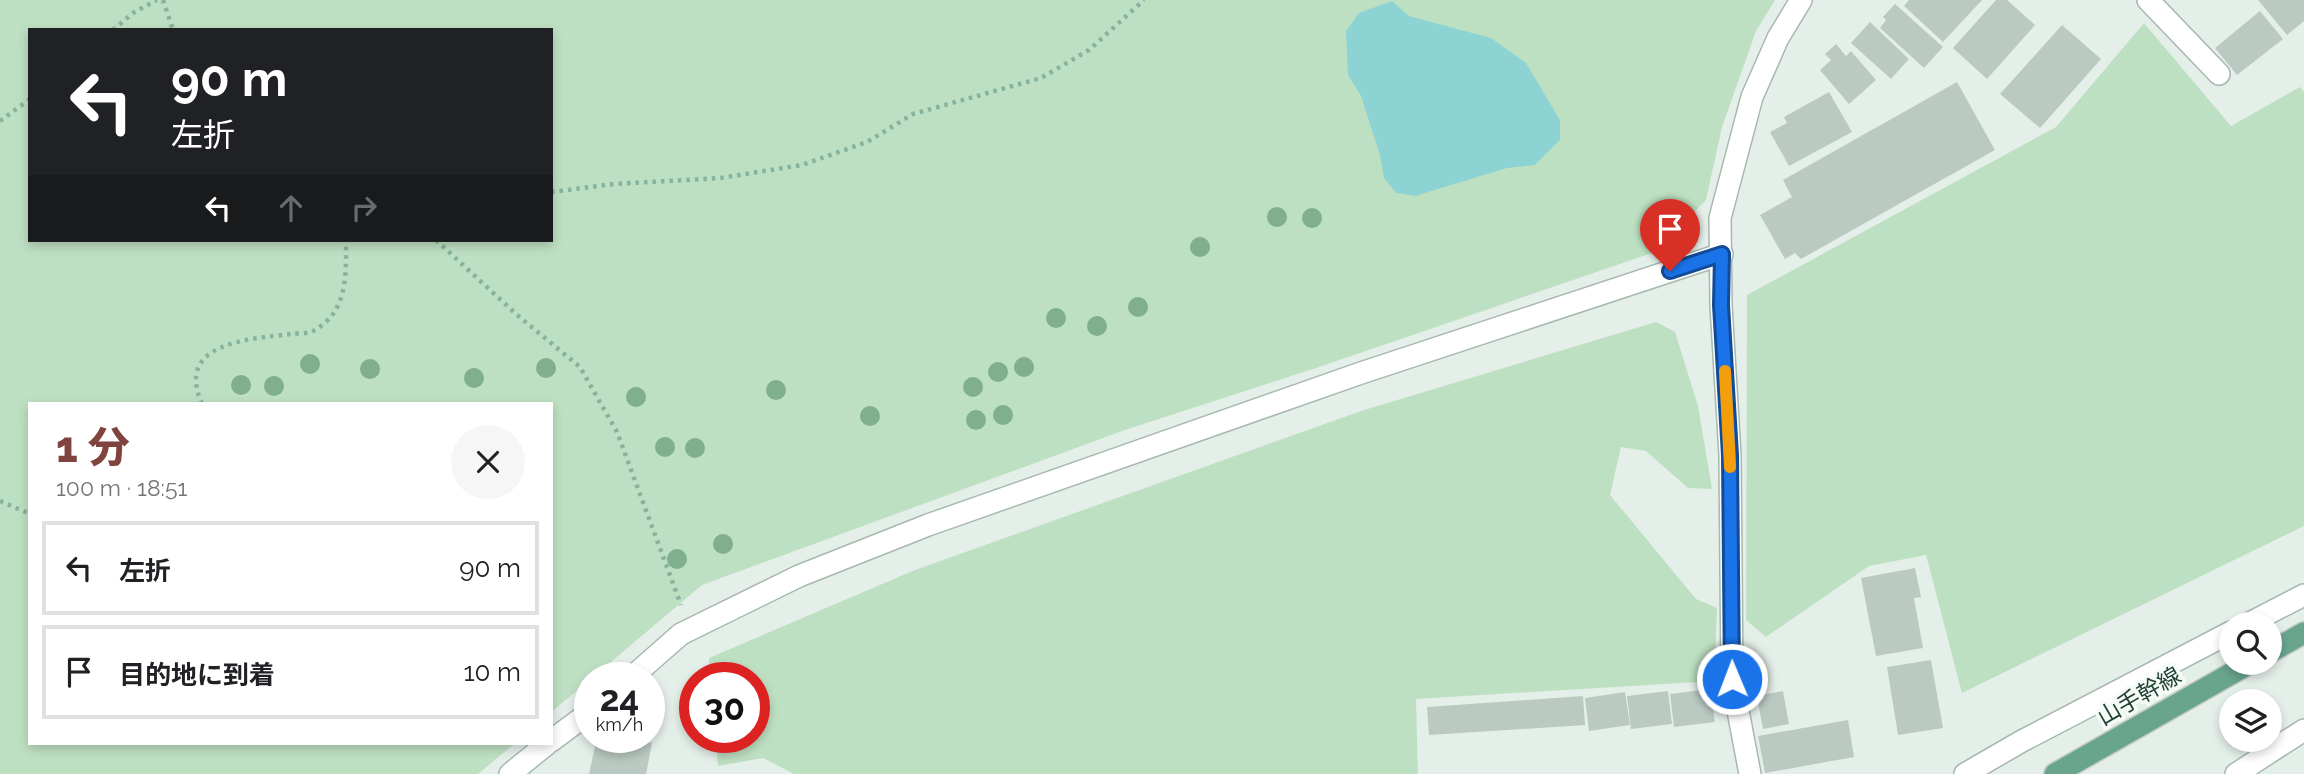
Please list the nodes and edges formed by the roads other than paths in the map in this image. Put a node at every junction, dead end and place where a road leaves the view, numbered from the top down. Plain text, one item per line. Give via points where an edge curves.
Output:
1 (1801, 0) edge
2 (2148, 0) edge
3 (2219, 74) dead end
4 (1722, 254) junction
5 (2304, 595) edge
6 (2271, 612) edge
7 (2304, 633) edge
8 (2219, 638) edge
9 (2282, 645) edge
10 (649, 662) edge
11 (2229, 675) edge
12 (574, 724) edge
13 (2304, 730) edge
14 (553, 739) edge
15 (545, 745) edge
16 (510, 774) edge
17 (1750, 774) edge
18 (1965, 774) edge
19 (2055, 774) edge
20 (2236, 774) edge

1 - 4 street via 1752,97 1720,218
2 - 3 street
4 - 10 street via 1361,373 928,524 799,576 681,634
4 - 17 street via 1732,679
5 - 6 street
7 - 9 main road
8 - 18 street
11 - 19 main road, 山手幹線
12 - 14 street
13 - 20 street
15 - 16 street

